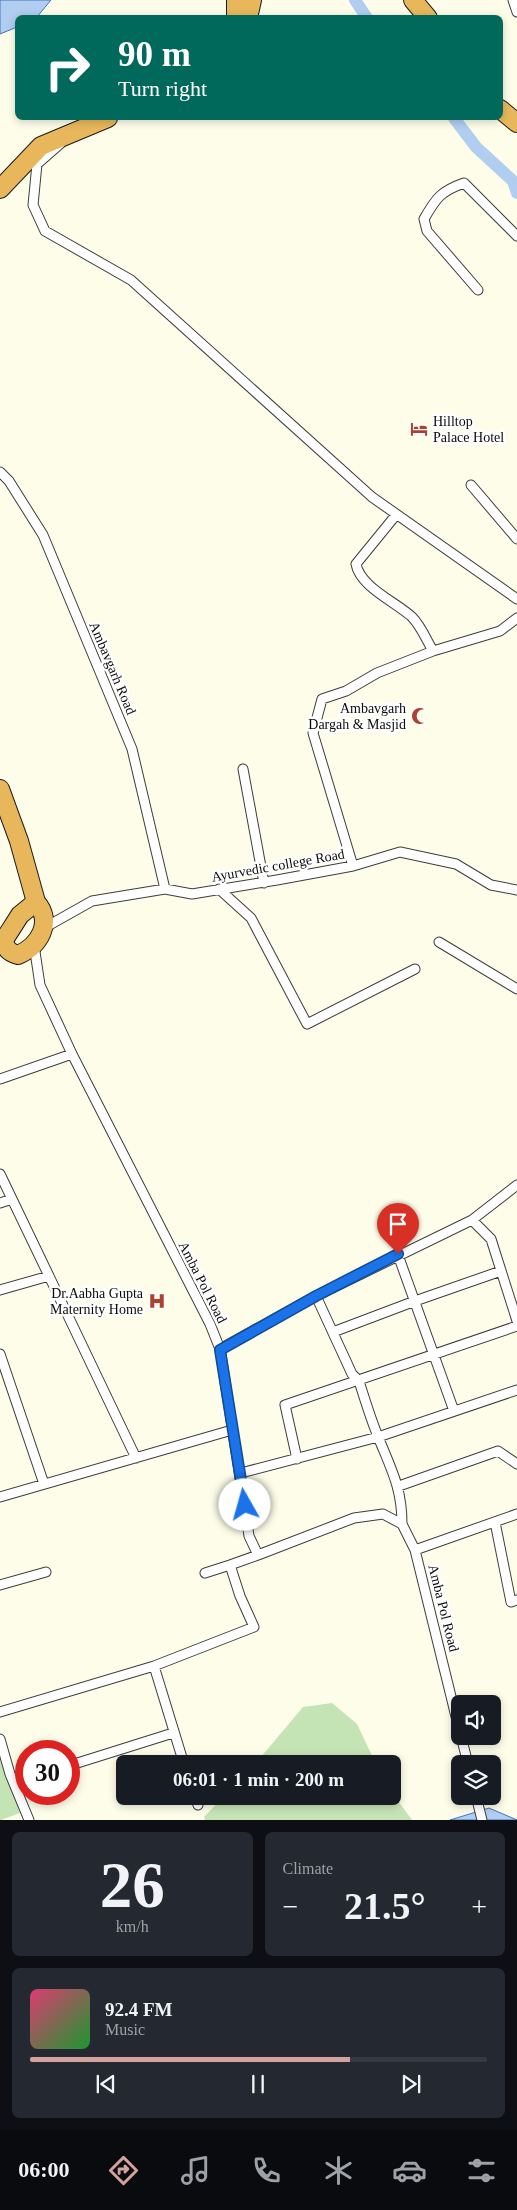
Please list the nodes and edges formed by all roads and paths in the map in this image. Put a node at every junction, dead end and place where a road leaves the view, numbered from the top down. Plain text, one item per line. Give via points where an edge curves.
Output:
1 (412, 0) edge
2 (513, 0) edge
3 (248, 4) edge
4 (517, 12) edge
5 (239, 15) edge
6 (425, 15) edge
7 (503, 111) edge
8 (103, 120) edge
9 (517, 123) edge
10 (72, 132) junction
11 (0, 189) edge
12 (517, 236) edge
13 (478, 290) dead end
14 (0, 472) edge
15 (471, 485) dead end
16 (396, 515) junction
17 (517, 539) edge
18 (517, 598) edge
19 (517, 618) edge
20 (434, 651) junction
21 (243, 769) dead end
22 (1, 796) edge
23 (353, 866) junction
24 (264, 883) junction
25 (165, 889) junction
26 (219, 889) junction
27 (517, 890) edge
28 (36, 902) junction
29 (43, 928) junction
30 (2, 941) edge
31 (439, 942) dead end
32 (34, 945) junction
33 (18, 955) junction
34 (0, 959) edge
35 (415, 969) dead end
36 (517, 989) edge
37 (72, 1054) junction
38 (0, 1080) edge
39 (0, 1174) edge
40 (517, 1185) edge
41 (12, 1199) junction
42 (0, 1202) edge
43 (472, 1220) junction
44 (398, 1254) junction
45 (501, 1271) junction
46 (49, 1276) junction
47 (0, 1290) edge
48 (316, 1296) junction
49 (415, 1301) junction
50 (517, 1321) edge
51 (517, 1326) edge
52 (332, 1332) junction
53 (220, 1350) junction
54 (0, 1354) edge
55 (433, 1356) junction
56 (358, 1381) junction
57 (517, 1390) edge
58 (454, 1411) junction
59 (232, 1430) junction
60 (378, 1437) junction
61 (136, 1458) junction
62 (297, 1459) junction
63 (517, 1464) edge
64 (241, 1473) junction
65 (44, 1484) junction
66 (399, 1486) junction
67 (0, 1497) edge
68 (517, 1514) edge
69 (495, 1522) junction
70 (402, 1524) junction
71 (415, 1550) junction
72 (258, 1555) junction
73 (230, 1565) junction
74 (46, 1572) dead end
75 (206, 1573) dead end
76 (0, 1584) edge
77 (517, 1600) edge
78 (154, 1666) junction
79 (451, 1697) edge
80 (0, 1712) edge
81 (173, 1733) junction
82 (0, 1739) edge
83 (181, 1755) edge
84 (80, 1762) edge
85 (478, 1805) edge
86 (29, 1820) edge
87 (482, 1820) edge

1 - 6 highway
2 - 4 street
3 - 5 highway
7 - 9 highway
8 - 10 highway
10 - 11 highway via 41,146
10 - 16 street via 37,164 33,205 45,231 130,280
12 - 13 street via 464,183 446,189 432,204 424,219 427,231
14 - 25 street, Ambavgarh Road via 43,535 132,749
15 - 17 street
16 - 18 street
16 - 20 street via 356,564 357,572 381,595 413,618
19 - 20 street via 500,631
20 - 23 street via 322,699 313,733
21 - 24 street
22 - 28 highway via 19,841
23 - 24 street, Ayurvedic college Road
23 - 27 street, Ayurvedic college Road via 400,852 456,864 491,885
24 - 26 street, Ayurvedic college Road
25 - 26 street, Ayurvedic college Road via 192,894
25 - 29 street, Ayurvedic college Road via 92,901
26 - 35 street via 252,918 307,1024
28 - 29 highway via 44,914
28 - 30 highway via 20,914
29 - 32 highway
30 - 33 highway via 8,950
31 - 36 street
32 - 33 highway
32 - 37 street, Amba Pol Road via 40,985
33 - 34 highway
37 - 38 street
37 - 53 street, Amba Pol Road via 210,1324
39 - 41 street
40 - 43 street
41 - 42 street
41 - 46 street
43 - 44 street
43 - 45 street via 491,1239
44 - 48 street
44 - 49 street
45 - 49 street
45 - 50 street
46 - 47 street
46 - 61 street
48 - 52 street
48 - 53 street
49 - 52 street
49 - 55 street
51 - 55 street
52 - 56 street
53 - 59 street, Amba Pol Road
54 - 65 street
55 - 56 street
55 - 58 street
56 - 60 street
56 - 62 street via 285,1405
57 - 58 street
58 - 60 street
59 - 61 street
59 - 64 street, Amba Pol Road
60 - 62 street
60 - 66 street
61 - 65 street
62 - 64 street
63 - 66 street via 498,1451
64 - 72 street, Amba Pol Road via 248,1536
65 - 67 street
66 - 70 street
68 - 69 street
69 - 71 street
69 - 77 street via 511,1602
70 - 71 street, Amba Pol Road
70 - 72 street via 383,1514 354,1518
71 - 79 street, Amba Pol Road
72 - 73 street
73 - 75 street
73 - 78 street via 254,1627
74 - 76 street
78 - 80 street
78 - 81 street
81 - 83 street
81 - 84 street
82 - 86 street
85 - 87 street

